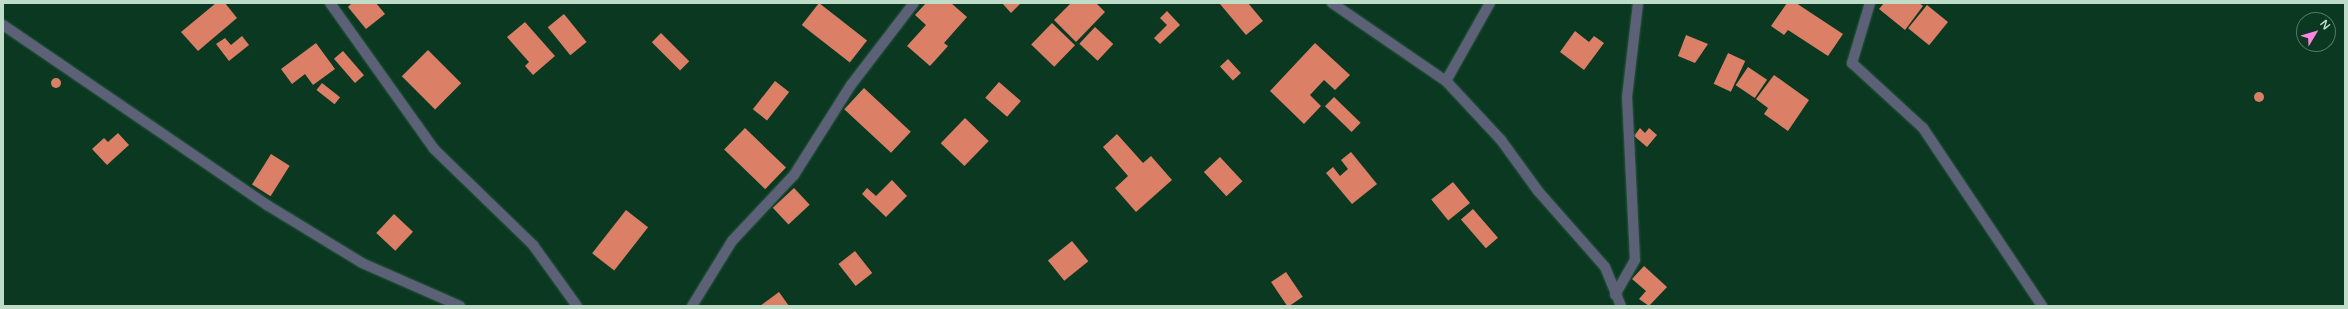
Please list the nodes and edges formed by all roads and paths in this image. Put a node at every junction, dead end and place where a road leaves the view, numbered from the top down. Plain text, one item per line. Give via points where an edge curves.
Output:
1 (330, 3) edge
2 (914, 3) edge
3 (1332, 3) edge
4 (1490, 3) edge
5 (1638, 3) edge
6 (1870, 3) edge
7 (3, 25) edge
8 (1446, 81) junction
9 (1615, 295) junction
10 (460, 306) edge
11 (576, 306) edge
12 (692, 306) edge
13 (1621, 306) edge
14 (2042, 306) edge

1 - 11 street via 434,149 533,245
2 - 12 street via 851,85 794,176 732,241
3 - 8 street
4 - 8 street
5 - 9 street via 1626,97 1635,260
6 - 14 street via 1852,62 1923,128
7 - 10 street via 267,205 362,263
8 - 9 street via 1501,140 1538,190 1605,267
9 - 13 street

